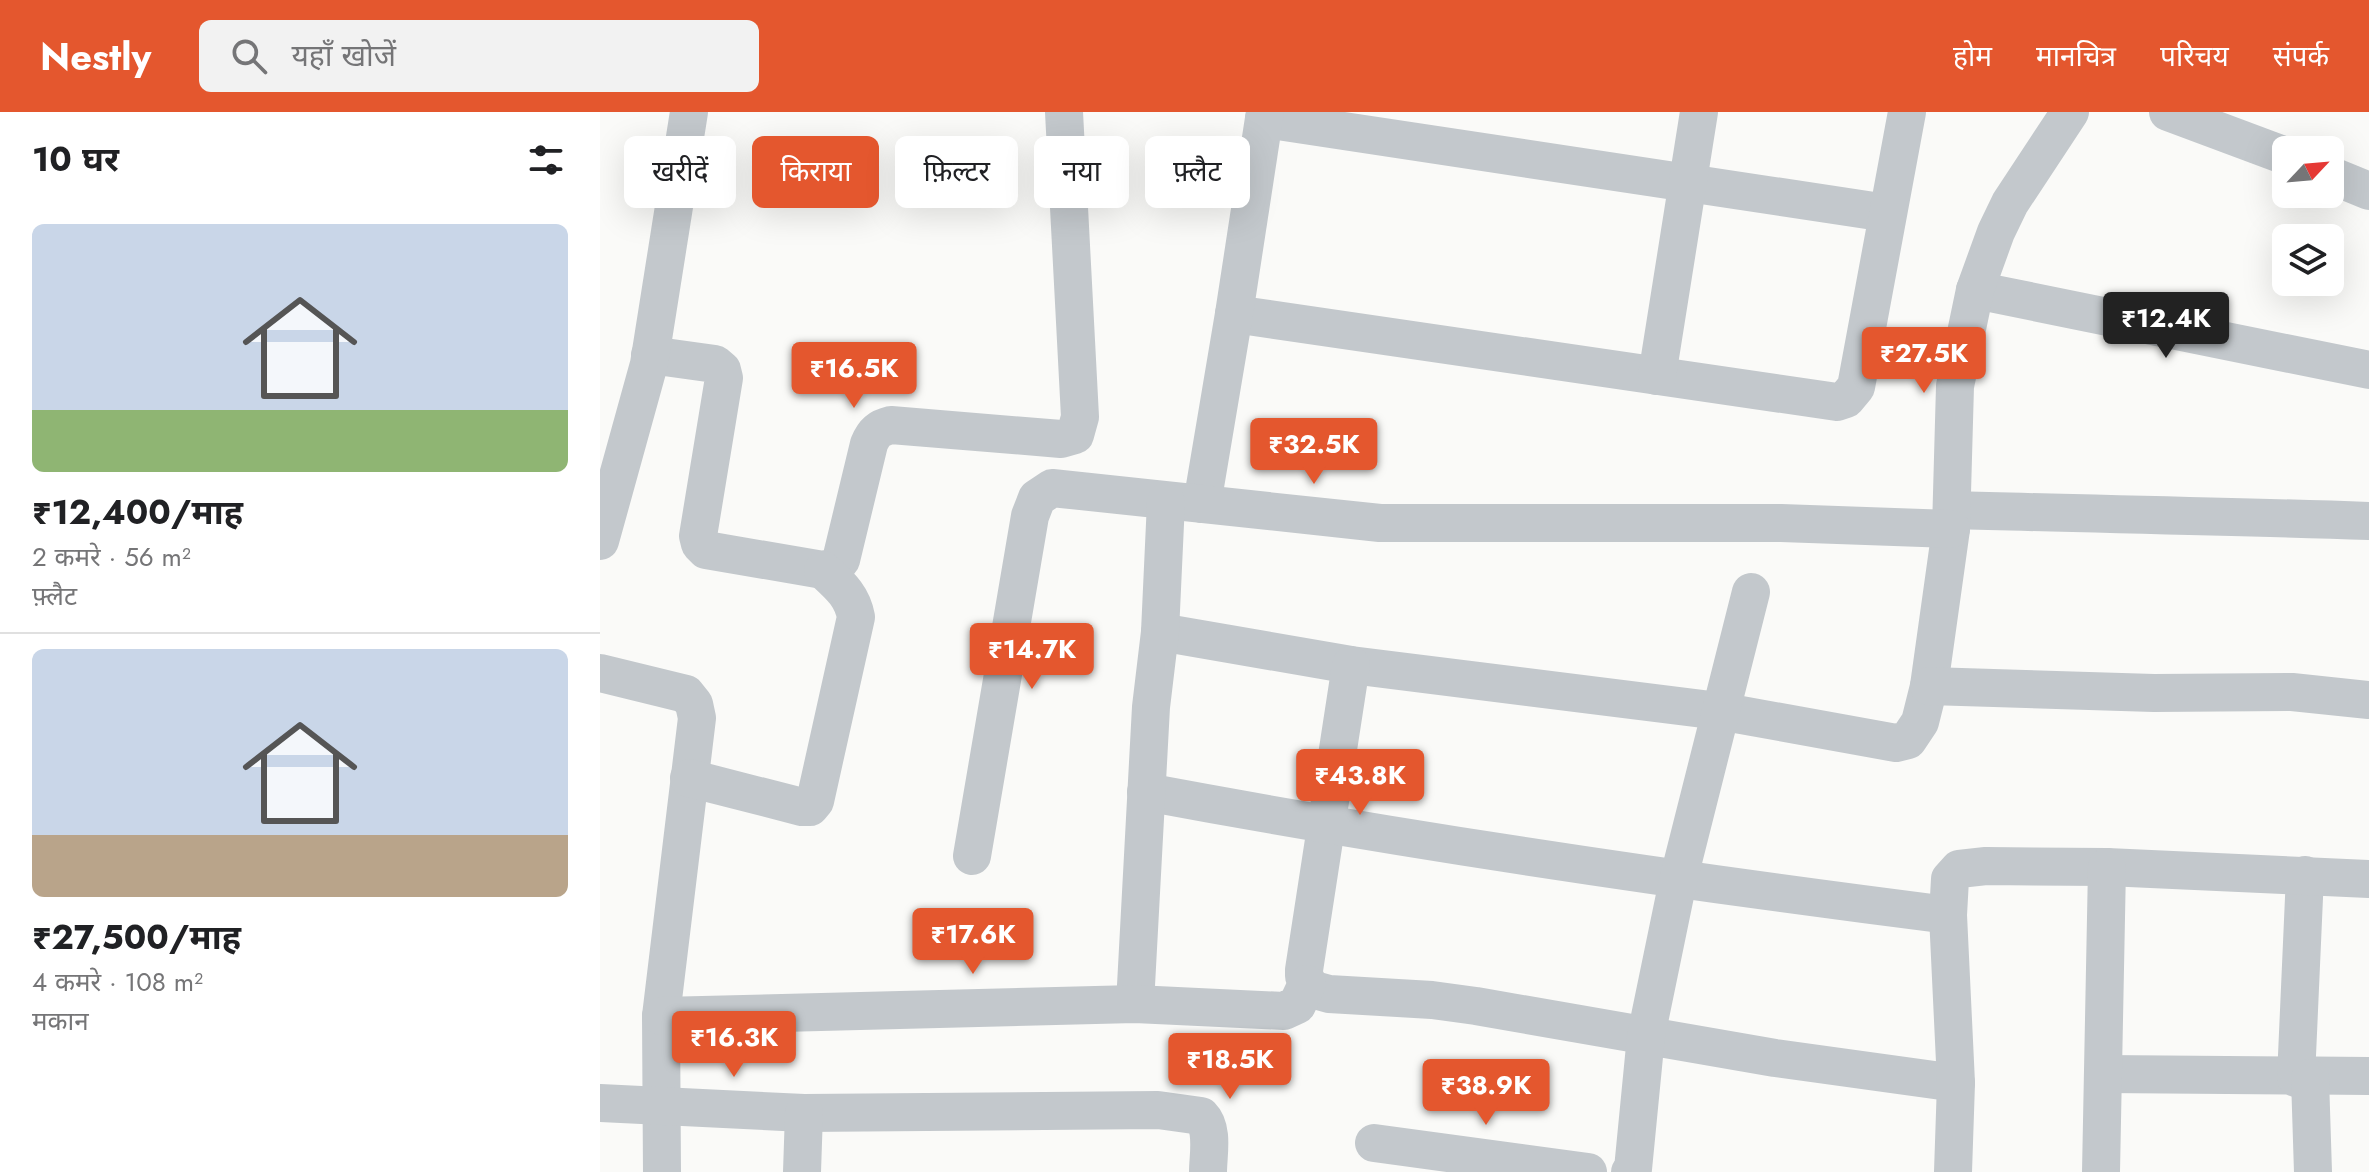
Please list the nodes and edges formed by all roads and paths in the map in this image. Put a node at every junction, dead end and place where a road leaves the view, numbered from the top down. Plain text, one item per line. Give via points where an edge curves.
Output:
1 (689, 112) edge
2 (1064, 112) edge
3 (1699, 112) edge
4 (1907, 112) edge
5 (2070, 112) edge
6 (2180, 114) edge
7 (1264, 116) edge
8 (2272, 150) edge
9 (2344, 181) edge
10 (1689, 183) junction
11 (2369, 191) edge
12 (1887, 213) junction
13 (1975, 290) junction
14 (1234, 314) junction
15 (650, 355) junction
16 (2369, 370) edge
17 (1657, 376) junction
18 (1184, 503) junction
19 (1951, 519) junction
20 (2369, 521) edge
21 (600, 541) edge
22 (823, 570) junction
23 (1751, 592) dead end
24 (1160, 632) junction
25 (1351, 665) junction
26 (600, 673) edge
27 (1929, 686) junction
28 (2369, 700) edge
29 (1719, 711) junction
30 (689, 778) junction
31 (1146, 792) junction
32 (1328, 826) junction
33 (972, 856) dead end
34 (2107, 867) junction
35 (2305, 875) junction
36 (2369, 879) edge
37 (1678, 881) junction
38 (1948, 915) junction
39 (1307, 984) junction
40 (1135, 1004) junction
41 (661, 1016) junction
42 (1646, 1036) junction
43 (2104, 1074) junction
44 (2369, 1076) edge
45 (2303, 1078) junction
46 (1956, 1083) junction
47 (600, 1103) edge
48 (662, 1107) junction
49 (804, 1113) junction
50 (1374, 1143) dead end
51 (662, 1172) edge
52 (802, 1172) edge
53 (1208, 1172) edge
54 (1588, 1172) edge
55 (1630, 1172) edge
56 (1953, 1172) edge
57 (2101, 1172) edge
58 (2313, 1172) edge

1 - 15 street
2 - 22 street via 1080,417 1075,435 1061,439 881,427 869,444 841,560
3 - 10 street
4 - 12 street
5 - 13 street via 2010,203
6 - 8 street
7 - 10 street
7 - 14 street
9 - 11 street
10 - 12 street
10 - 17 street
12 - 17 street via 1856,387 1846,399 1823,402
13 - 16 street
13 - 19 street via 1955,386
14 - 17 street
14 - 18 street
15 - 21 street
15 - 22 street via 715,364 722,370 700,544 706,550
18 - 19 street via 1380,523
18 - 24 street
18 - 33 street via 1059,488 1037,498
19 - 20 street via 2221,515
19 - 27 street
22 - 30 street via 845,590 856,617 815,801 802,807
23 - 29 street
24 - 25 street
24 - 31 street
25 - 29 street
25 - 32 street
26 - 30 street via 686,694 697,718
27 - 28 street via 2292,692
27 - 29 street via 1915,733 1896,743
29 - 37 street
30 - 41 street
31 - 32 street
31 - 40 street
32 - 37 street
32 - 39 street via 1304,970
34 - 35 street
34 - 38 street via 1959,869 1950,879
34 - 43 street
35 - 36 street
35 - 45 street
37 - 38 street
37 - 42 street
38 - 46 street
39 - 40 street via 1297,1005 1284,1011
39 - 42 street via 1329,994 1432,1000
40 - 41 street
41 - 48 street
42 - 46 street
42 - 55 street
43 - 45 street
43 - 57 street
44 - 45 street
45 - 58 street
46 - 56 street
47 - 48 street
48 - 49 street
48 - 51 street
49 - 52 street
49 - 53 street via 1098,1109 1201,1116 1208,1128
50 - 54 street

